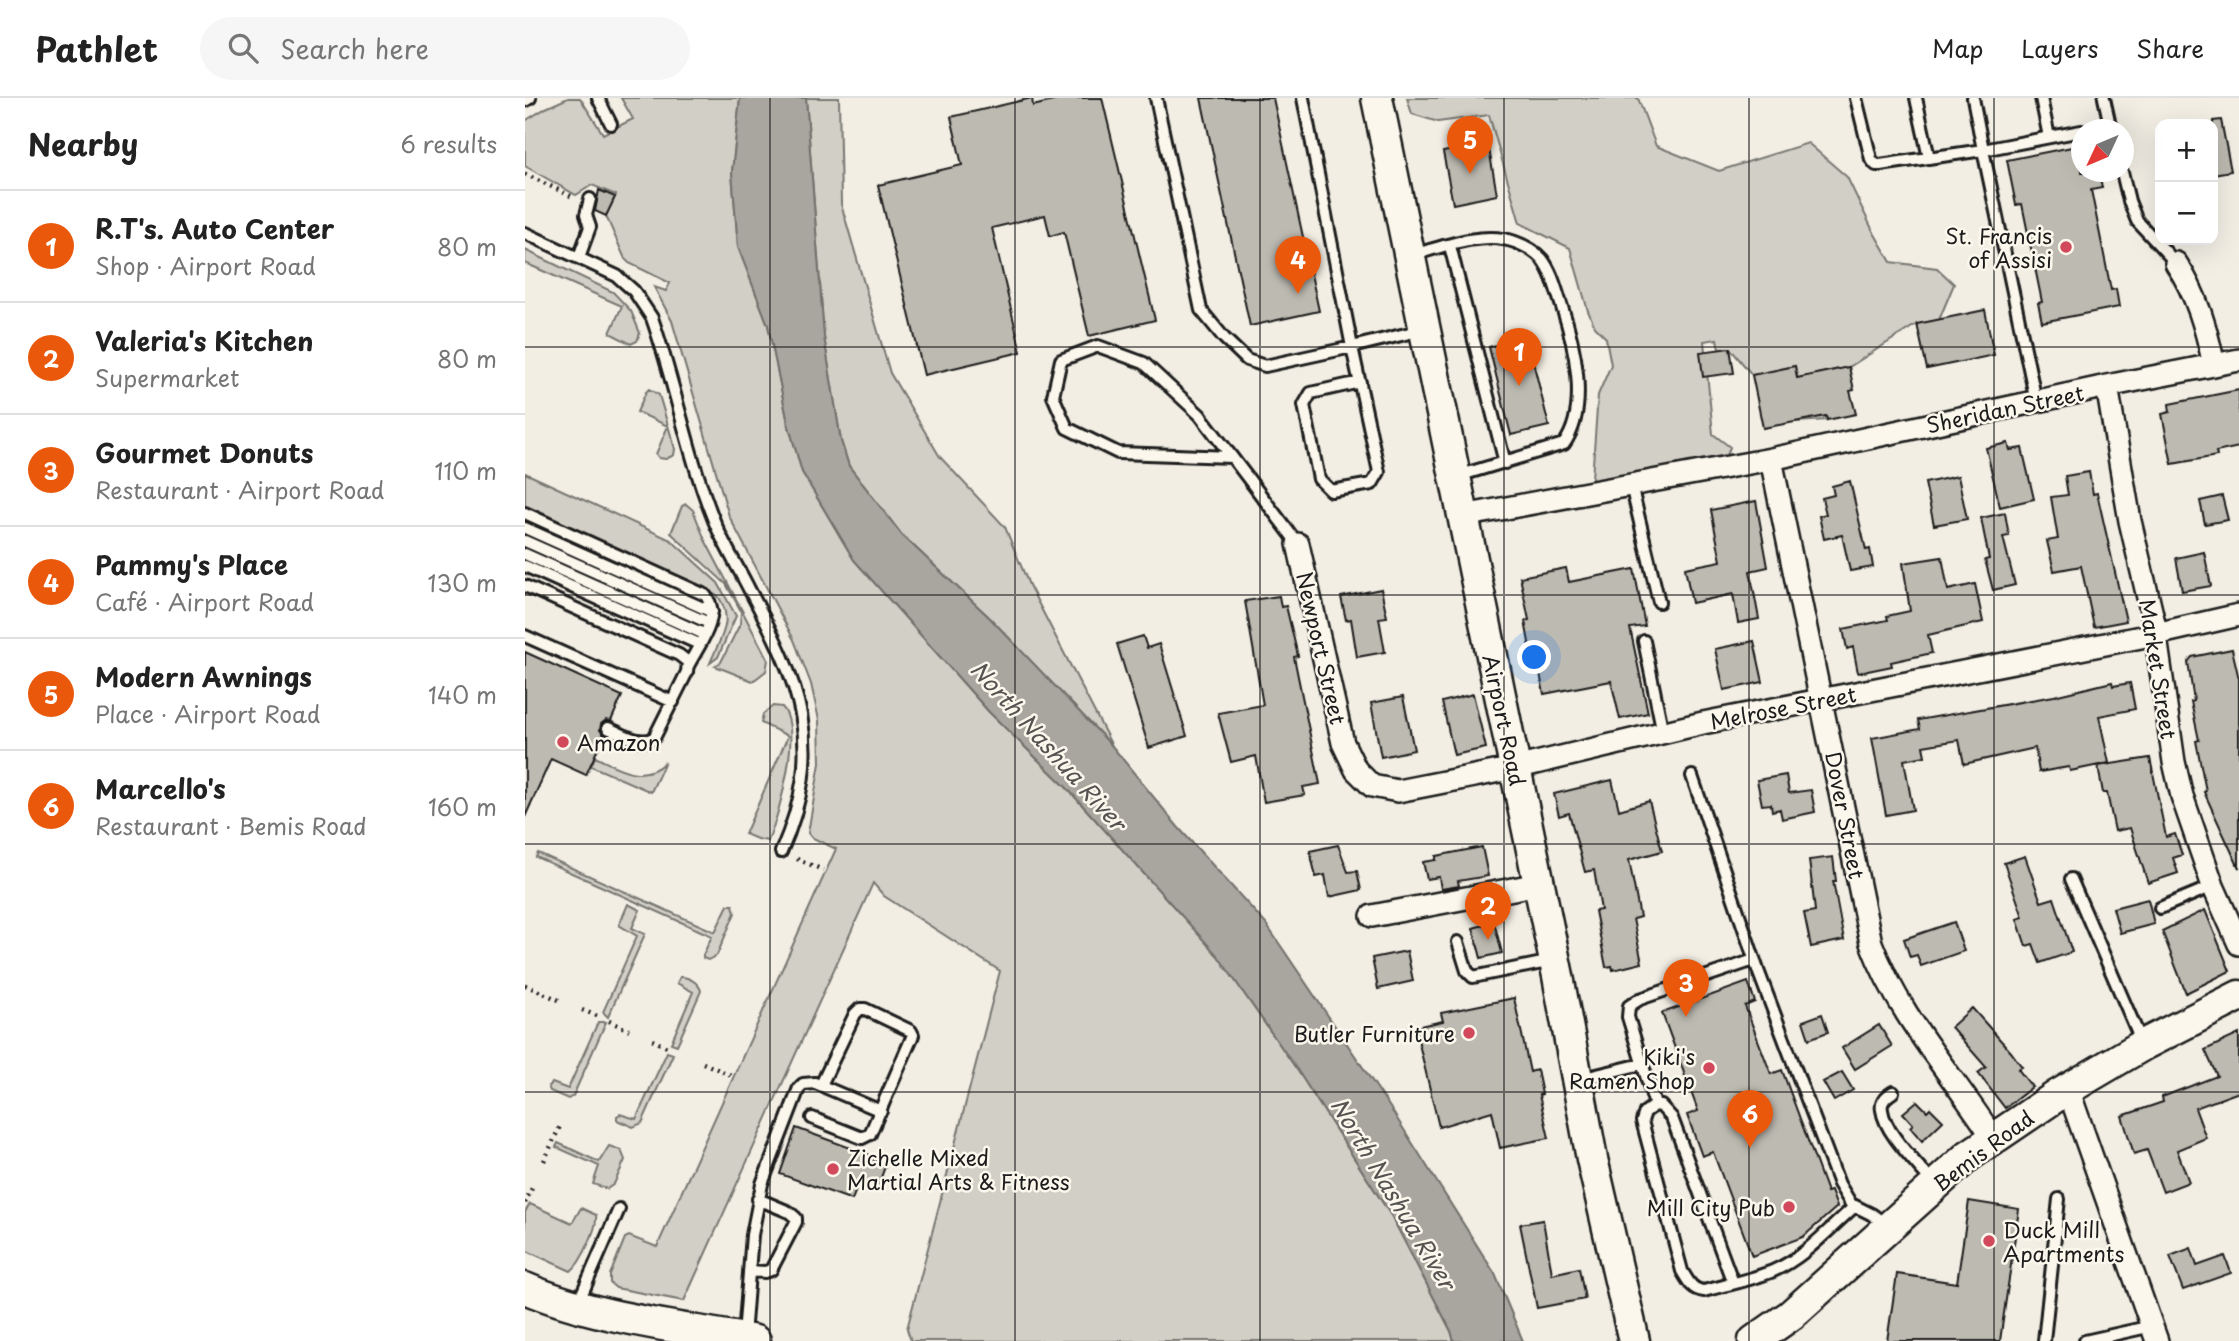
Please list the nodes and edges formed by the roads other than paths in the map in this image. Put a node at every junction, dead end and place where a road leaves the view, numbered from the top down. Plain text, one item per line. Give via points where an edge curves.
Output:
1 (530, 98) edge
2 (598, 98) edge
3 (1156, 98) edge
4 (1303, 98) edge
5 (1377, 98) edge
6 (1856, 98) edge
7 (1916, 98) edge
8 (1973, 98) edge
9 (2041, 98) edge
10 (2104, 98) edge
11 (525, 101) edge
12 (2109, 119) edge
13 (611, 124) dead end
14 (2071, 133) edge
15 (2049, 137) junction
16 (1983, 150) junction
17 (1929, 158) junction
18 (2124, 182) edge
19 (589, 202) road end
20 (525, 233) edge
21 (1450, 246) junction
22 (1409, 256) junction
23 (579, 257) junction
24 (2176, 263) joint
25 (1424, 329) junction
26 (1352, 347) junction
27 (2239, 360) edge
28 (2214, 365) junction
29 (1360, 382) junction
30 (2107, 386) junction
31 (2036, 401) junction
32 (1232, 457) junction
33 (1771, 459) junction
34 (1505, 463) junction
35 (1455, 477) junction
36 (1631, 485) junction
37 (525, 513) edge
38 (1463, 516) junction
39 (525, 528) edge
40 (525, 541) edge
41 (1298, 544) joint
42 (525, 554) edge
43 (525, 566) edge
44 (525, 586) edge
45 (1659, 602) dead end
46 (2239, 615) edge
47 (706, 628) junction
48 (2155, 634) junction
49 (525, 636) edge
50 (1644, 641) dead end
51 (688, 666) junction
52 (1822, 699) junction
53 (673, 702) junction
54 (608, 727) dead end
55 (1663, 733) junction
56 (1347, 751) joint
57 (1515, 768) junction
58 (1692, 776) dead end
59 (781, 852) dead end
60 (2071, 879) dead end
61 (1539, 884) junction
62 (2213, 886) junction
63 (2160, 908) dead end
64 (1371, 916) dead end
65 (1458, 942) dead end
66 (2239, 944) edge
67 (1555, 960) junction
68 (1754, 960) junction
69 (2239, 996) edge
70 (2143, 1045) junction
71 (1642, 1064) junction
72 (1577, 1080) junction
73 (821, 1085) junction
74 (2069, 1089) junction
75 (1892, 1092) dead end
76 (1655, 1105) junction
77 (881, 1111) junction
78 (812, 1118) dead end
79 (1994, 1139) junction
80 (1935, 1185) junction
81 (758, 1199) junction
82 (2059, 1199) dead end
83 (1855, 1206) junction
84 (618, 1209) dead end
85 (1888, 1227) junction
86 (749, 1270) junction
87 (1733, 1283) junction
88 (525, 1288) edge
89 (577, 1305) junction
90 (2154, 1334) edge
91 (1768, 1335) edge
92 (749, 1340) edge
93 (1634, 1341) edge
94 (2044, 1341) edge
95 (2085, 1341) edge

1 - 11 lane
2 - 13 lane
3 - 26 lane via 1201,310 1247,360 1265,366
4 - 26 lane
5 - 22 main road, Airport Road
6 - 17 lane via 1875,165
7 - 17 lane
8 - 16 lane
9 - 15 lane
10 - 12 lane
14 - 15 lane
15 - 16 lane
16 - 17 lane
16 - 31 lane
18 - 24 lane via 2137,221
19 - 23 lane via 586,215 590,227
20 - 23 lane
21 - 22 lane
21 - 34 lane
21 - 34 lane via 1497,239 1531,249 1553,278 1571,334 1578,382 1570,437 1555,449
22 - 25 main road, Airport Road
23 - 59 lane via 626,282 645,304 714,520 781,649 793,682 802,710 805,753 796,809
24 - 28 street via 2199,304
25 - 26 lane
25 - 35 main road, Airport Road
26 - 29 lane
27 - 28 street, Sheridan Street
28 - 30 street, Sheridan Street
29 - 29 lane via 1379,472 1372,484 1331,491 1319,479 1304,405 1311,393
30 - 31 street, Sheridan Street
30 - 48 street, Market Street
31 - 33 street, Sheridan Street
32 - 32 lane via 1200,415 1145,363 1098,345 1061,360 1053,396 1067,428 1118,453
32 - 41 lane
33 - 36 street, Sheridan Street
33 - 52 street, Dover Street
34 - 35 lane
35 - 38 main road, Airport Road
36 - 38 street, Sheridan Street
36 - 45 lane
37 - 47 lane via 700,592 709,598
38 - 57 main road, Airport Road
39 - 47 lane
40 - 47 lane
41 - 56 street, Newport Street
42 - 47 lane
43 - 47 lane
44 - 51 lane via 679,655
46 - 48 street, Melrose Street
47 - 51 lane
48 - 52 street, Melrose Street
48 - 62 street, Market Street via 2179,785
49 - 53 lane
50 - 55 lane
51 - 53 lane
52 - 55 street, Melrose Street
52 - 79 street, Dover Street via 1878,962 1910,1021
53 - 54 lane via 649,741
55 - 57 street, Melrose Street
56 - 57 street, Melrose Street via 1356,770 1372,786 1398,791
57 - 61 main road, Airport Road
58 - 68 lane
60 - 70 lane
61 - 64 street
61 - 67 main road, Airport Road
62 - 63 lane
62 - 66 street, Market Street
65 - 67 lane via 1473,977
67 - 72 main road, Airport Road
68 - 71 lane via 1632,1003 1627,1011
68 - 83 lane via 1839,1184
69 - 70 main road, Bemis Road
70 - 74 main road, Bemis Road
71 - 72 lane
71 - 76 lane
72 - 93 main road, Airport Road
73 - 77 lane
73 - 77 lane via 860,1009 908,1027 913,1035
73 - 81 lane via 808,1082 799,1088
74 - 79 main road, Bemis Road
74 - 90 street
75 - 80 lane via 1883,1101 1887,1122
76 - 87 lane via 1672,1118
76 - 87 lane via 1642,1121 1682,1271 1697,1290
77 - 78 lane via 870,1134 862,1138
79 - 80 main road, Bemis Road
80 - 85 main road, Bemis Road
81 - 86 lane
81 - 86 lane via 789,1212 796,1222 771,1270
82 - 94 lane
83 - 85 lane
83 - 87 lane via 1784,1266
84 - 89 lane
85 - 91 main road, Bemis Road
86 - 92 lane
88 - 89 main road
89 - 92 main road
90 - 95 lane

